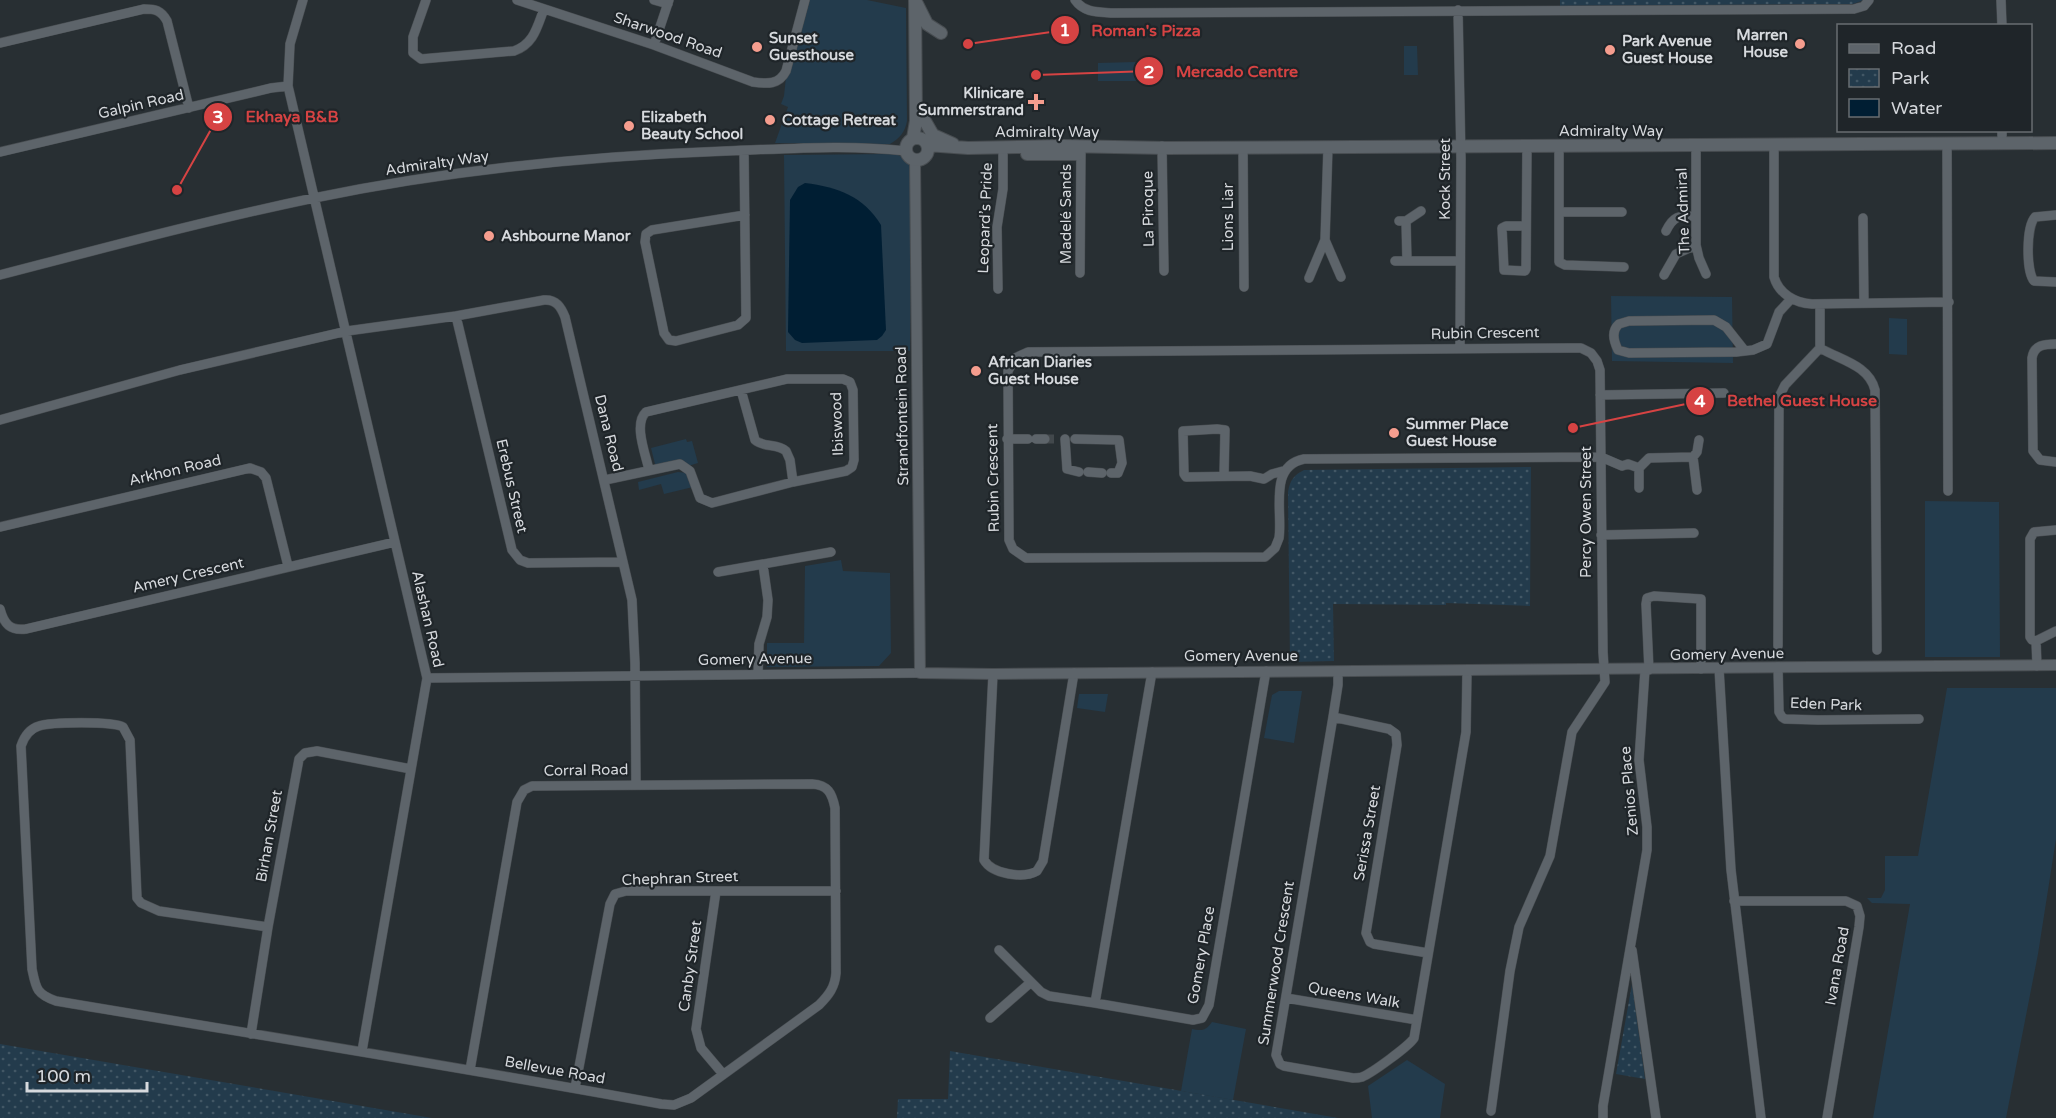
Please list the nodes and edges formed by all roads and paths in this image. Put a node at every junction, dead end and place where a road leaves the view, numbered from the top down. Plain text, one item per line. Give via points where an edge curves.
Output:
1 (303, 0) edge
2 (426, 0) edge
3 (517, 0) edge
4 (654, 0) edge
5 (805, 0) edge
6 (915, 0) edge
7 (1869, 0) edge
8 (2001, 0) edge
9 (668, 2) edge
10 (1076, 2) edge
11 (544, 9) junction
12 (1458, 10) junction
13 (2002, 24) edge
14 (941, 33) dead end
15 (0, 43) edge
16 (654, 45) junction
17 (288, 86) junction
18 (916, 106) junction
19 (189, 108) junction
20 (2002, 137) edge
21 (2056, 143) edge
22 (1774, 144) junction
23 (1947, 144) junction
24 (1696, 145) junction
25 (1527, 146) junction
26 (1559, 146) junction
27 (916, 147) junction
28 (1243, 147) junction
29 (1328, 147) junction
30 (1460, 147) junction
31 (968, 148) junction
32 (1164, 148) junction
33 (1003, 150) junction
34 (1081, 150) junction
35 (744, 151) junction
36 (0, 152) edge
37 (314, 198) junction
38 (1421, 211) dead end
39 (1560, 212) junction
40 (1622, 213) dead end
41 (745, 215) junction
42 (2056, 215) edge
43 (1696, 216) junction
44 (1863, 218) dead end
45 (1526, 226) junction
46 (1666, 231) dead end
47 (1325, 240) junction
48 (1696, 245) junction
49 (1395, 261) dead end
50 (1407, 261) junction
51 (1460, 261) junction
52 (1624, 267) dead end
53 (1164, 271) dead end
54 (1080, 273) dead end
55 (1706, 274) dead end
56 (0, 275) edge
57 (1664, 275) dead end
58 (1341, 277) dead end
59 (1310, 278) dead end
60 (2056, 282) edge
61 (1244, 287) dead end
62 (998, 289) dead end
63 (1791, 299) junction
64 (1949, 302) junction
65 (1864, 303) junction
66 (1820, 304) junction
67 (456, 316) junction
68 (347, 331) junction
69 (2056, 344) edge
70 (1460, 348) junction
71 (1820, 348) junction
72 (1745, 351) junction
73 (1594, 356) joint
74 (741, 390) junction
75 (1724, 393) dead end
76 (1600, 395) junction
77 (0, 420) edge
78 (1007, 439) junction
79 (1068, 439) junction
80 (1699, 440) dead end
81 (1601, 457) junction
82 (1693, 457) junction
83 (2056, 462) edge
84 (1640, 468) junction
85 (649, 470) junction
86 (1283, 471) junction
87 (1224, 476) junction
88 (605, 480) junction
89 (793, 482) junction
90 (1639, 489) dead end
91 (1697, 490) dead end
92 (1948, 491) dead end
93 (0, 527) edge
94 (2056, 530) edge
95 (1694, 533) dead end
96 (1601, 535) junction
97 (395, 542) junction
98 (831, 552) dead end
99 (623, 562) junction
100 (763, 565) junction
101 (288, 566) junction
102 (718, 572) dead end
103 (0, 609) edge
104 (2056, 631) edge
105 (2036, 641) junction
106 (1778, 646) dead end
107 (1878, 650) dead end
108 (2056, 665) edge
109 (2037, 666) junction
110 (1778, 667) junction
111 (1719, 668) junction
112 (1605, 669) junction
113 (1701, 669) junction
114 (1647, 670) junction
115 (1266, 671) junction
116 (1338, 671) junction
117 (1467, 671) junction
118 (1152, 672) junction
119 (920, 673) junction
120 (1074, 673) junction
121 (758, 674) junction
122 (993, 674) junction
123 (635, 675) junction
124 (427, 678) junction
125 (1334, 717) junction
126 (1919, 719) dead end
127 (411, 769) junction
128 (636, 784) junction
129 (827, 788) joint
130 (716, 891) junction
131 (836, 891) junction
132 (1734, 901) junction
133 (268, 927) junction
134 (1631, 945) junction
135 (999, 950) dead end
136 (1428, 953) junction
137 (1030, 983) junction
138 (1286, 998) junction
139 (1095, 1003) junction
140 (990, 1018) dead end
141 (1417, 1020) junction
142 (251, 1034) junction
143 (362, 1051) junction
144 (470, 1070) junction
145 (723, 1074) junction
146 (575, 1088) junction
147 (1491, 1111) dead end
148 (1603, 1118) edge
149 (1656, 1118) edge
150 (1761, 1118) edge
151 (1827, 1118) edge

1 - 17 street, Alashan Road via 291,44
2 - 11 street via 412,44 413,53 421,59 523,48 533,37
3 - 11 street, Sharwood Road
4 - 9 street
5 - 16 street, Sharwood Road via 784,75 769,84 753,82
6 - 14 main road via 927,24
6 - 18 main road, Strandfontein Road
7 - 12 street via 1854,9
8 - 13 street
9 - 16 street
10 - 12 street via 1088,11 1113,13
11 - 16 street, Sharwood Road
12 - 30 street, Kock Street
15 - 19 street via 156,9 167,21
17 - 19 street, Galpin Road
17 - 37 street, Alashan Road
18 - 27 main road, Strandfontein Road
18 - 31 main road via 933,135
19 - 36 street, Galpin Road
20 - 21 main road, Admiralty Way
20 - 23 main road, Admiralty Way
22 - 23 main road, Admiralty Way
22 - 24 main road, Admiralty Way
22 - 63 street via 1774,277
23 - 64 street
24 - 26 main road, Admiralty Way
24 - 43 street, The Admiral
25 - 26 main road, Admiralty Way
25 - 30 main road, Admiralty Way
25 - 45 street
26 - 39 street
27 - 31 main road, Admiralty Way
27 - 33 main road, Admiralty Way
27 - 35 street, Admiralty Way
27 - 119 street, Strandfontein Road
28 - 29 main road, Admiralty Way
28 - 32 main road, Admiralty Way
28 - 61 street, Lions Liar
29 - 30 main road, Admiralty Way
29 - 47 street
30 - 51 street, Kock Street
31 - 33 main road, Admiralty Way
32 - 34 main road, Admiralty Way
32 - 53 street, La Piroque
33 - 34 main road, Admiralty Way
33 - 62 street, Leopard’s Pride via 1003,189 997,227
34 - 54 street, Madelé Sands
35 - 37 street, Admiralty Way via 550,163
35 - 41 street
37 - 56 street, Admiralty Way
37 - 68 street, Alashan Road
38 - 50 street via 1402,221
39 - 40 street
39 - 52 street via 1560,264
41 - 41 street via 747,313 743,322 669,340 664,333 646,234
42 - 60 street via 2035,217 2029,232 2032,279
43 - 46 street via 1673,219
43 - 48 street, The Admiral
44 - 65 street
45 - 45 street via 1526,270 1504,270 1502,228
47 - 58 street
47 - 59 street
48 - 55 street, The Admiral
48 - 57 street via 1676,254
49 - 50 street
50 - 51 street
51 - 70 street, Kock Street
63 - 66 street
63 - 72 street via 1779,312 1767,344
64 - 65 street
64 - 92 street
65 - 66 street
66 - 71 street
67 - 68 street, Dana Road
67 - 88 street, Dana Road via 549,300 561,308
67 - 99 street, Erebus Street via 512,550 528,563
68 - 77 street via 169,373
68 - 97 street, Alashan Road
69 - 83 street via 2038,346 2032,358 2033,452 2040,460
70 - 73 street, Rubin Crescent via 1577,348
70 - 78 street, Rubin Crescent via 1028,352 1015,358 1008,371
71 - 106 street via 1779,397
71 - 107 street via 1867,373 1875,390
72 - 72 street via 1623,352 1618,350 1614,331 1619,324 1629,321 1714,320 1726,327
73 - 76 street, Percy Owen Street via 1600,370
74 - 85 street, Ibiswood via 644,414 641,429
74 - 89 street via 755,440 786,451
74 - 89 street, Ibiswood via 797,378 838,379 851,385 852,466 842,472
75 - 76 street
76 - 81 street, Percy Owen Street
78 - 79 street
78 - 86 street, Rubin Crescent via 1009,540 1018,554 1035,559 1265,557 1279,538
79 - 79 street via 1119,440 1118,473 1067,469
80 - 82 street
81 - 84 street
81 - 86 street via 1304,459 1291,462
81 - 96 street, Percy Owen Street
82 - 84 street via 1648,458
82 - 91 street
84 - 90 street
85 - 88 street, Ibiswood
85 - 89 street, Ibiswood via 684,465 700,498 712,503
86 - 87 street via 1264,479
87 - 87 street via 1185,476 1183,431 1225,430
88 - 99 street, Dana Road
93 - 101 street, Arkhon Road via 250,468 266,478
94 - 105 street via 2031,535 2030,637
95 - 96 street
96 - 112 street, Percy Owen Street
97 - 101 street, Amery Crescent
97 - 124 street, Alashan Road
98 - 100 street
99 - 123 street, Dana Road via 632,600
100 - 102 street
100 - 121 street via 768,600 758,651
101 - 103 street, Amery Crescent via 26,629 9,627
104 - 105 street
105 - 109 street
108 - 109 street, Gomery Avenue
109 - 110 street, Gomery Avenue
110 - 111 street, Gomery Avenue
110 - 126 street, Eden Park via 1779,712 1785,719
111 - 113 street, Gomery Avenue
111 - 132 street
112 - 114 street, Gomery Avenue
112 - 117 street, Gomery Avenue
112 - 147 street via 1603,687 1572,732 1550,856 1517,935
113 - 114 street, Gomery Avenue
113 - 114 street, Zenios Place via 1701,599 1654,596 1646,601
114 - 134 street, Zenios Place via 1639,760 1648,841
115 - 116 street, Gomery Avenue
115 - 118 street, Gomery Avenue
115 - 139 street, Gomery Place via 1207,1011 1203,1018 1193,1020
116 - 117 street, Gomery Avenue
116 - 125 street, Summerwood Crescent
117 - 136 street, Summerwood Crescent via 1466,732
118 - 120 street, Gomery Avenue
118 - 139 street
119 - 121 street, Gomery Avenue
119 - 122 street, Gomery Avenue
120 - 122 street, Gomery Avenue
120 - 122 street via 1043,861 1037,871 1023,875 995,870 984,860
121 - 123 street, Gomery Avenue
123 - 124 street, Gomery Avenue
123 - 128 street, Dana Road
124 - 127 street, Alashan Road
125 - 136 street, Serissa Street via 1396,734 1366,933 1374,944
125 - 138 street, Summerwood Crescent
127 - 133 street, Birhan Street via 317,751 301,756
127 - 143 street, Alashan Road
128 - 129 street, Corral Road via 812,784
128 - 144 street, Corral Road via 532,786 518,797
129 - 131 street, Bellevue Road via 835,808
130 - 131 street, Chephran Street
130 - 145 street, Canby Street via 696,1029 701,1048
130 - 146 street, Chephran Street via 626,891 612,897
131 - 145 street, Bellevue Road via 836,982 830,994
132 - 150 street
132 - 151 street, Ivana Road via 1846,901 1859,910
133 - 142 street, Birhan Street
133 - 142 street, Bellevue Road via 159,911 141,903 136,890 130,740 119,724 42,725 28,733 21,746 32,969 37,990 56,1001
134 - 148 street, Zenios Place
134 - 149 street, Zenios Place
135 - 137 street, Gomery Place
136 - 141 street, Summerwood Crescent
137 - 139 street, Gomery Place via 1049,996
137 - 140 street
138 - 141 street, Queens Walk
138 - 141 street, Summerwood Crescent via 1277,1060 1284,1066 1353,1078 1363,1076 1409,1045
142 - 143 street, Bellevue Road
143 - 144 street, Bellevue Road
144 - 146 street, Bellevue Road
145 - 146 street, Bellevue Road via 691,1098 674,1104

